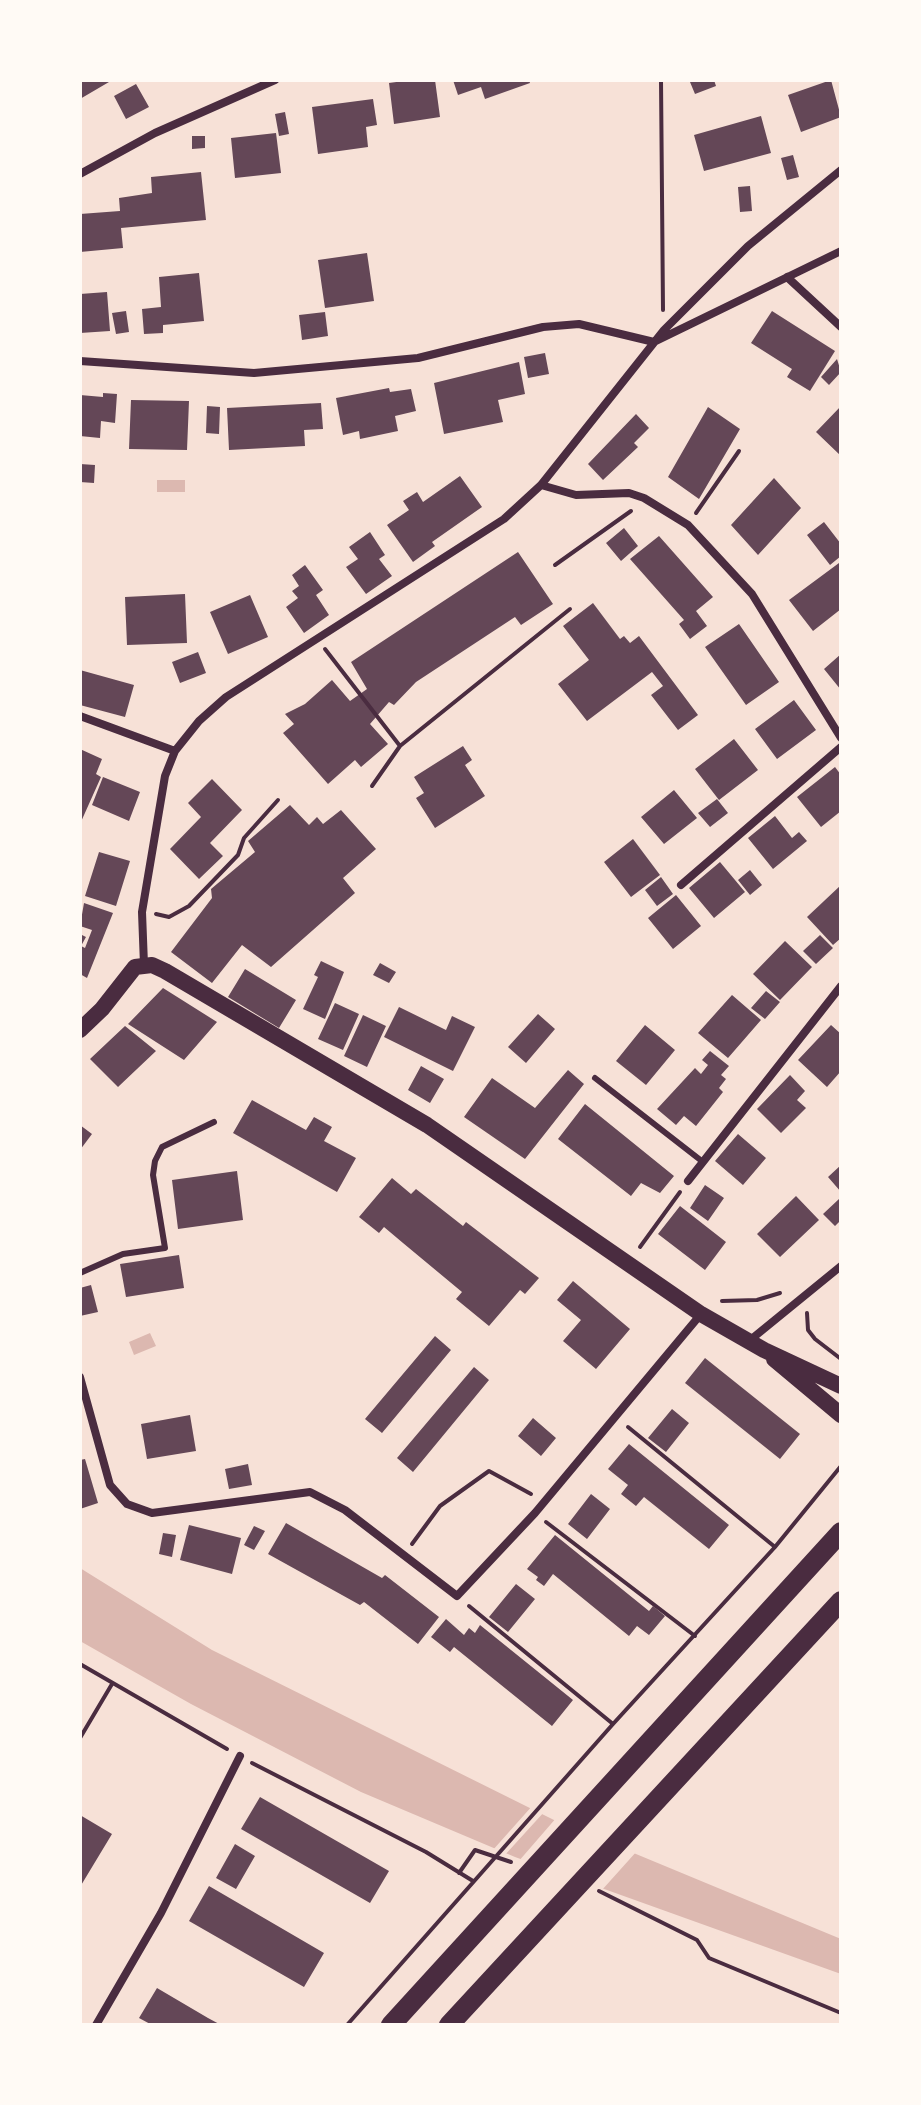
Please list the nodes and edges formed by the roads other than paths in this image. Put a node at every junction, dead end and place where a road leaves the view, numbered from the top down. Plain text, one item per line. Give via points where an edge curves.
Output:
1 (275, 80) edge
2 (841, 170) edge
3 (80, 174) edge
4 (841, 251) edge
5 (787, 277) junction
6 (841, 327) edge
7 (654, 342) junction
8 (80, 361) edge
9 (541, 485) junction
10 (80, 716) edge
11 (841, 738) edge
12 (841, 747) edge
13 (175, 751) junction
14 (681, 885) dead end
15 (144, 965) junction
16 (841, 986) edge
17 (80, 1030) edge
18 (595, 1078) dead end
19 (214, 1122) dead end
20 (703, 1162) junction
21 (688, 1181) road end
22 (841, 1266) edge
23 (80, 1273) edge
24 (701, 1314) junction
25 (749, 1341) junction
26 (764, 1350) junction
27 (80, 1377) edge
28 (841, 1386) edge
29 (841, 1415) edge
30 (841, 1532) edge
31 (841, 1601) edge
32 (240, 1756) road end
33 (96, 2025) edge
34 (391, 2025) edge
35 (449, 2025) edge

1 - 3 street via 155,133
2 - 7 street via 748,246
4 - 5 street
5 - 6 street
5 - 7 street
7 - 8 street via 579,324 543,327 418,358 254,373
7 - 9 street
9 - 11 street via 576,495 629,493 688,525 752,594
9 - 13 street via 504,519 226,697
10 - 13 street
12 - 14 street
13 - 15 street via 159,805 142,912
15 - 17 main road via 127,975
15 - 24 main road via 165,971 427,1125
16 - 20 street
18 - 20 lane
19 - 23 lane via 162,1147 155,1161 165,1248 123,1254
20 - 21 street
22 - 25 street
24 - 25 main road
24 - 27 street via 544,1503 457,1596 345,1510 310,1492 152,1513 127,1504 110,1485
25 - 26 main road
26 - 28 main road
26 - 29 main road
30 - 34 main road
31 - 35 main road
32 - 33 street via 161,1913

